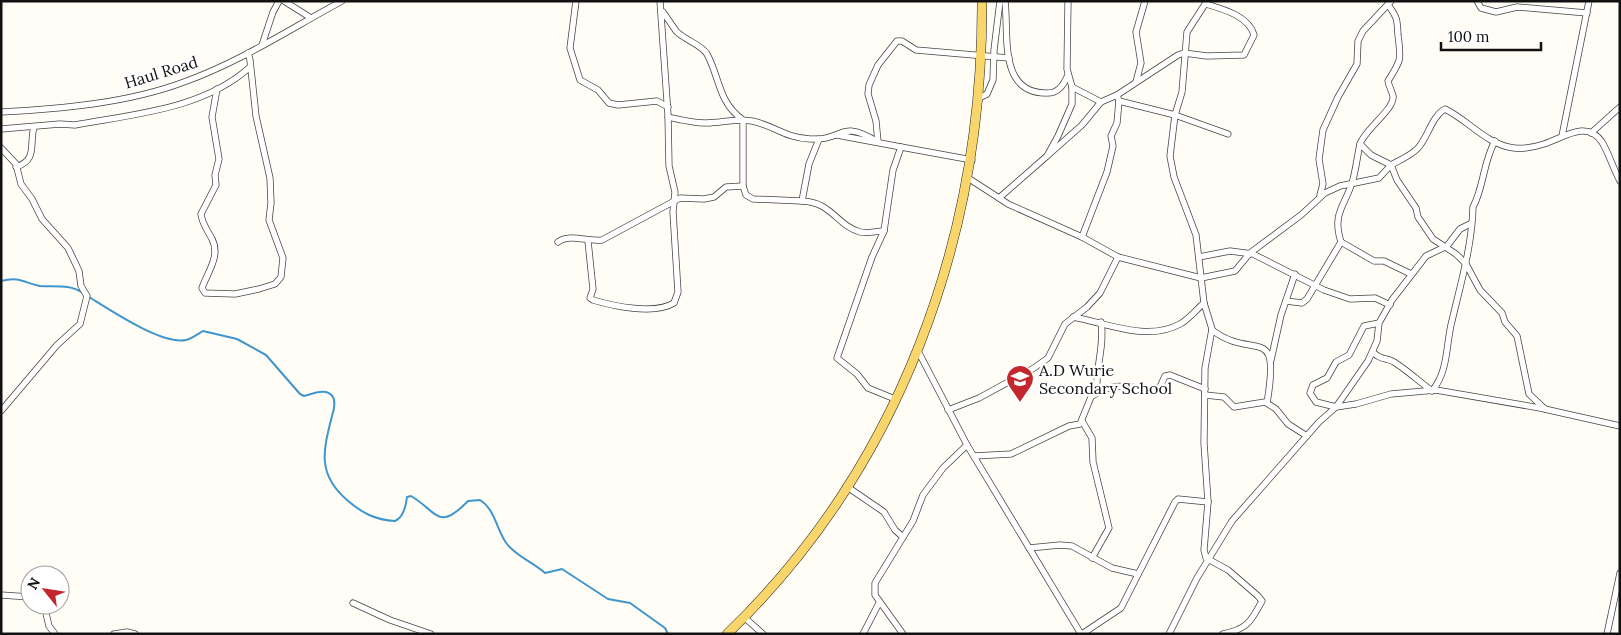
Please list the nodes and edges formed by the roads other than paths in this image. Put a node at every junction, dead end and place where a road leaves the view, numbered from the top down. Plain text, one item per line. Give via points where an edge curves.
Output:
1 (279, 1) edge
2 (284, 1) edge
3 (342, 1) edge
4 (576, 1) edge
5 (982, 1) edge
6 (1000, 1) edge
7 (1005, 1) edge
8 (1068, 1) edge
9 (1144, 1) edge
10 (1477, 1) edge
11 (1589, 1) edge
12 (659, 2) edge
13 (1207, 3) edge
14 (1390, 3) edge
15 (662, 12) junction
16 (1587, 13) junction
17 (311, 18) junction
18 (262, 45) junction
19 (248, 53) junction
20 (1184, 53) junction
21 (981, 54) junction
22 (994, 57) junction
23 (1009, 58) junction
24 (250, 67) junction
25 (1068, 75) junction
26 (1136, 82) junction
27 (1072, 87) junction
28 (217, 89) junction
29 (979, 98) junction
30 (1118, 98) junction
31 (1102, 102) junction
32 (668, 107) junction
33 (1620, 107) edge
34 (1, 112) edge
35 (1175, 115) junction
36 (668, 118) junction
37 (742, 120) junction
38 (34, 127) junction
39 (1, 129) edge
40 (1591, 133) junction
41 (1228, 134) dead end
42 (1562, 136) junction
43 (819, 139) junction
44 (1495, 141) junction
45 (878, 142) junction
46 (1360, 144) junction
47 (901, 147) junction
48 (1, 148) edge
49 (1047, 156) junction
50 (972, 160) junction
51 (1391, 165) junction
52 (16, 166) junction
53 (968, 178) junction
54 (1620, 180) edge
55 (1352, 184) junction
56 (743, 186) junction
57 (1320, 197) junction
58 (999, 198) junction
59 (802, 200) junction
60 (673, 202) junction
61 (1470, 224) junction
62 (884, 231) junction
63 (1082, 237) junction
64 (588, 241) junction
65 (558, 242) dead end
66 (1340, 242) junction
67 (1444, 247) junction
68 (1250, 253) junction
69 (1118, 257) junction
70 (1199, 257) junction
71 (1466, 264) junction
72 (1295, 274) junction
73 (1411, 274) junction
74 (1201, 278) junction
75 (1315, 286) junction
76 (1286, 301) junction
77 (1204, 303) junction
78 (1390, 305) junction
79 (1073, 317) junction
80 (1101, 322) junction
81 (1379, 323) junction
82 (1212, 330) junction
83 (918, 351) junction
84 (1373, 352) junction
85 (1271, 360) junction
86 (1432, 391) junction
87 (1097, 392) junction
88 (1205, 392) junction
89 (895, 399) junction
90 (1267, 403) junction
91 (1336, 407) junction
92 (948, 410) junction
93 (1546, 410) junction
94 (1, 411) edge
95 (1082, 421) junction
96 (1620, 426) edge
97 (1307, 436) junction
98 (967, 445) junction
99 (974, 456) junction
100 (846, 486) junction
101 (1208, 502) junction
102 (903, 537) junction
103 (1029, 548) junction
104 (1092, 558) junction
105 (1208, 560) junction
106 (1620, 572) edge
107 (1138, 574) junction
108 (1, 596) edge
109 (20, 597) edge
110 (353, 603) dead end
111 (880, 604) junction
112 (46, 615) edge
113 (744, 617) junction
114 (55, 634) edge
115 (114, 634) edge
116 (134, 634) edge
117 (431, 634) edge
118 (727, 634) edge
119 (764, 634) edge
120 (863, 634) edge
121 (902, 634) edge
122 (1082, 634) edge
123 (1170, 634) edge
124 (1223, 634) edge
125 (1607, 634) edge

1 - 18 street
2 - 17 street
3 - 17 street, Haul Road
4 - 32 street via 570,48 580,80 598,90 609,103 657,101
5 - 21 main road
6 - 22 street
7 - 23 street
8 - 25 street
9 - 26 street via 1136,32 1141,63
10 - 16 street via 1481,8 1496,12 1518,7
11 - 16 street
12 - 15 street
13 - 20 street via 1189,26
13 - 20 street via 1242,19 1252,30 1252,42 1244,55
14 - 46 street via 1398,20 1402,52 1388,81 1394,97 1375,124 1369,127
14 - 57 street via 1363,31 1358,41 1354,71 1323,130 1319,152 1323,184
15 - 32 street
15 - 37 street via 677,32 705,51 720,92 726,97 732,113
16 - 42 street
17 - 18 street, Haul Road
18 - 19 street, Haul Road
19 - 24 street
19 - 34 street, Haul Road via 182,83 112,101
20 - 26 street
20 - 35 street via 1182,92
21 - 22 street
21 - 29 main road
21 - 45 street via 916,50 897,41 878,65 868,94
22 - 23 street
22 - 29 street via 990,90
23 - 25 street via 1016,80 1030,91 1056,92
24 - 28 street
24 - 28 street via 256,116 270,178 269,220 282,258 282,268 281,277 275,284 234,294 206,293 202,288 215,254 213,240 206,231 201,214 216,186 218,159 212,117
25 - 27 street
26 - 30 street
27 - 31 street
27 - 49 street via 1073,97 1066,119
28 - 38 street via 167,107 75,125
29 - 50 main road
30 - 31 street
30 - 35 street
30 - 63 street via 1117,123 1111,136 1113,146 1107,172
31 - 49 street
32 - 36 street
33 - 40 street
35 - 41 street
35 - 70 street via 1171,163 1196,236
36 - 37 street via 706,123
36 - 60 street
37 - 43 street via 755,121 797,138
37 - 56 street
38 - 39 street
38 - 52 street via 29,159 25,164
40 - 42 street via 1577,131
40 - 54 street via 1602,142
42 - 44 street via 1543,145 1523,148 1512,148
43 - 45 street via 856,130
43 - 59 street via 809,164
44 - 51 street via 1445,109 1416,150
44 - 61 street via 1487,154
45 - 47 street
46 - 51 street via 1371,155
46 - 55 street
47 - 50 street
47 - 62 street via 889,189
48 - 52 street via 11,156
49 - 58 street
50 - 53 main road
51 - 55 street via 1379,178
51 - 67 street via 1418,217
52 - 94 street via 21,184 42,219 68,248 79,271 81,286 88,296 80,324 57,345
53 - 58 street
53 - 83 main road via 945,276
55 - 57 street via 1340,186
55 - 66 street via 1337,218
56 - 59 street via 746,196 752,199
56 - 60 street via 726,187 714,197 684,197
57 - 68 street
58 - 63 street
59 - 62 street via 823,205 850,228 860,232
60 - 64 street via 602,240
60 - 64 street via 678,292 670,305 645,308 592,300
61 - 67 street via 1460,229
61 - 71 street
62 - 89 street via 837,358 868,388
63 - 69 street
64 - 65 street via 567,237
66 - 73 street via 1374,261 1384,261
66 - 75 street
67 - 71 street
67 - 73 street via 1426,256
68 - 70 street via 1230,251
68 - 72 street
68 - 74 street via 1235,272
69 - 74 street
69 - 79 street via 1100,293
70 - 74 street
71 - 86 street via 1444,369
71 - 93 street via 1480,290 1502,313 1516,336 1529,394
72 - 75 street
72 - 76 street
73 - 78 street
74 - 77 street
75 - 76 street via 1302,303
75 - 78 street via 1346,298 1375,298
76 - 85 street
77 - 80 street via 1177,325 1154,331 1131,331
77 - 82 street
78 - 81 street
79 - 80 street
79 - 92 street via 1061,331 1055,349 1042,363 979,398
80 - 87 street via 1104,340 1097,367
81 - 84 street
81 - 91 street via 1364,326 1349,355 1336,362 1326,378 1310,389 1316,402
82 - 85 street via 1226,338 1261,347
82 - 88 street via 1205,368
83 - 89 main road
83 - 92 street
84 - 86 street via 1378,358 1397,364
84 - 91 street
85 - 90 street
86 - 91 street via 1391,394
86 - 93 street
87 - 88 street via 1124,384 1153,391 1160,387 1165,376 1170,375
87 - 95 street via 1087,402
88 - 90 street via 1224,397 1234,407
88 - 101 street
89 - 100 main road
90 - 97 street via 1288,424
91 - 97 street
92 - 98 street
93 - 96 street
95 - 99 street via 1011,454
95 - 104 street via 1092,438 1093,462 1109,528
97 - 105 street via 1239,512
98 - 99 street
98 - 102 street via 943,468 923,495
99 - 103 street
100 - 102 street via 884,512
100 - 113 main road via 797,558
101 - 105 street via 1204,550
101 - 107 street via 1175,502
102 - 111 street via 875,583 874,595
103 - 104 street via 1072,546
103 - 122 street
104 - 107 street via 1112,568
105 - 123 street
105 - 124 street via 1228,570 1262,601 1251,622 1238,631
106 - 125 street
107 - 122 street via 1121,608
108 - 109 street
110 - 117 street
111 - 120 street
111 - 121 street
112 - 114 street
113 - 118 main road
113 - 119 street
115 - 116 street

